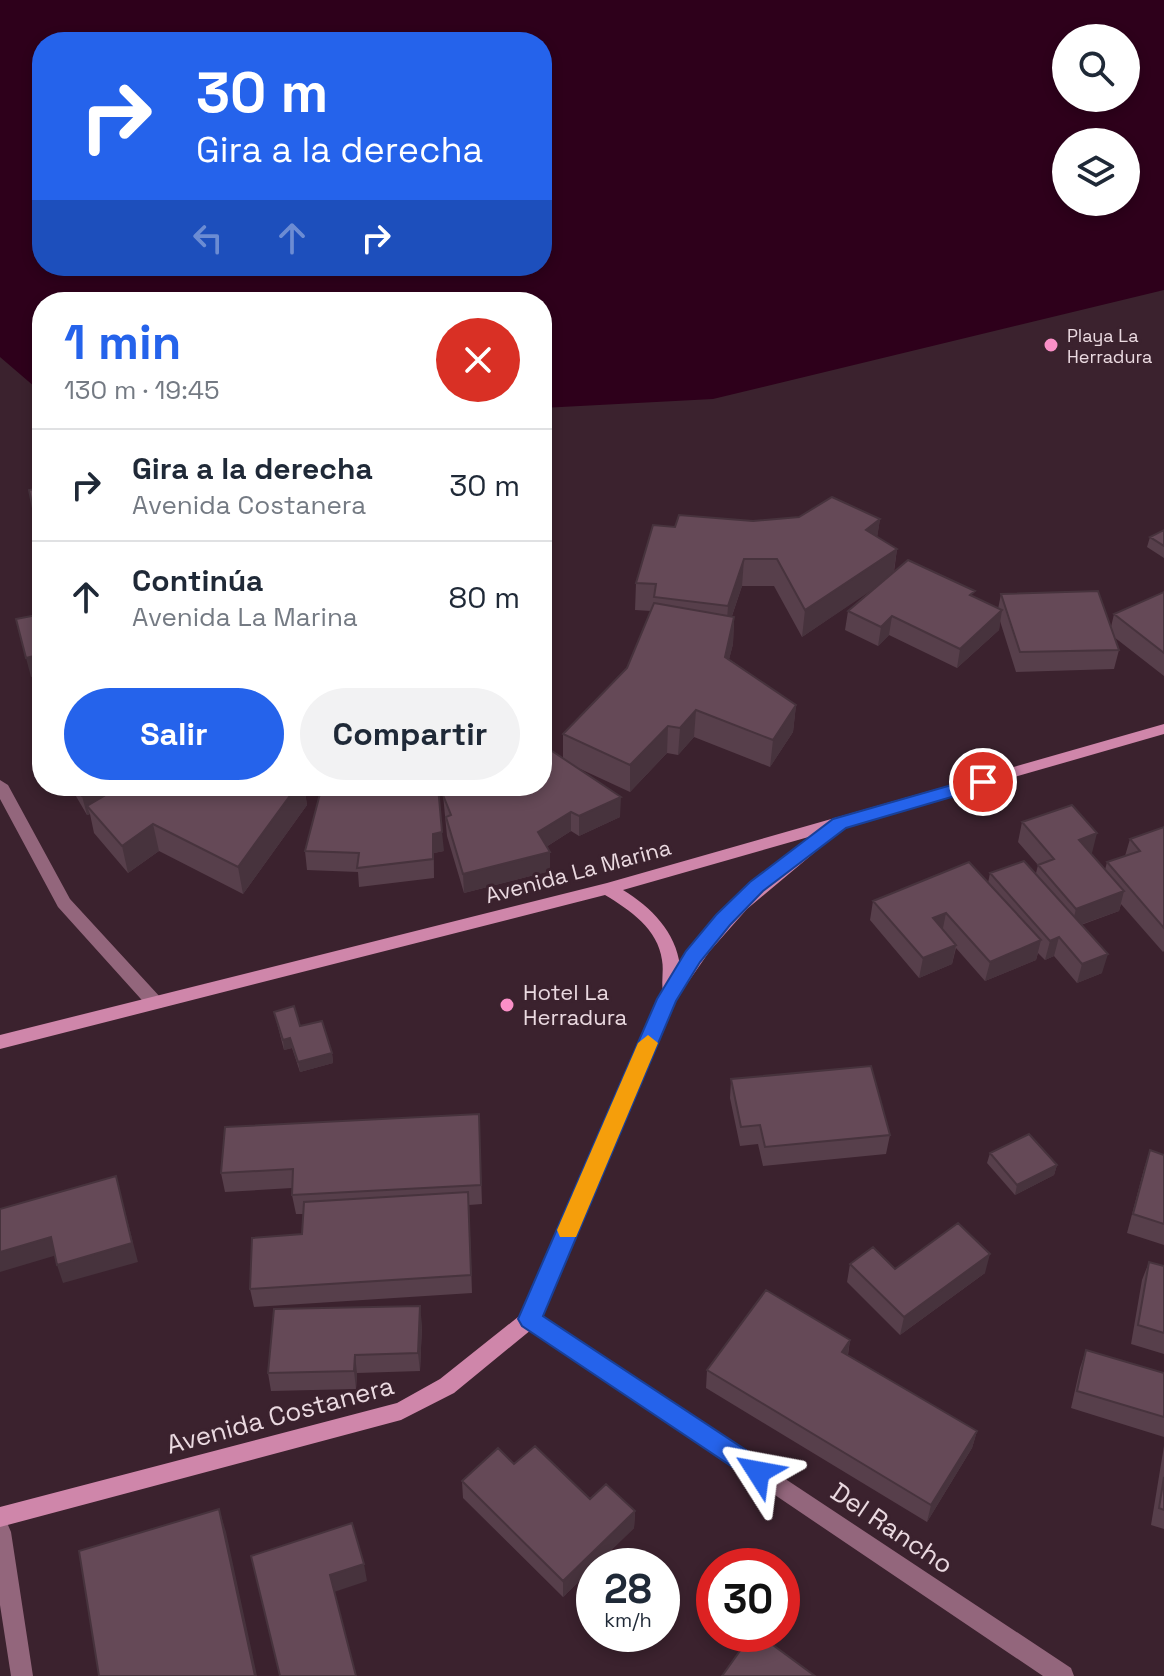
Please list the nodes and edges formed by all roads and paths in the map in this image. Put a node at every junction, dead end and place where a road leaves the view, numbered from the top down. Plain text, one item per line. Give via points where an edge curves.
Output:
1 (1161, 734) edge
2 (0, 785) edge
3 (840, 823) junction
4 (607, 889) junction
5 (667, 999) junction
6 (155, 1003) junction
7 (0, 1042) edge
8 (530, 1319) junction
9 (0, 1517) edge
10 (0, 1532) edge
11 (22, 1676) edge
12 (1063, 1676) edge

1 - 3 main road, Avenida La Marina
2 - 6 street via 64,903
3 - 4 main road, Avenida La Marina
3 - 5 main road, Avenida Costanera via 757,886 723,920
4 - 5 main road via 647,914 661,931 673,976
4 - 6 main road, Avenida La Marina
5 - 8 main road, Avenida Costanera
6 - 7 main road, Avenida La Marina
8 - 9 main road, Avenida Costanera via 447,1386 401,1411
8 - 12 street, Del Rancho
10 - 11 street

